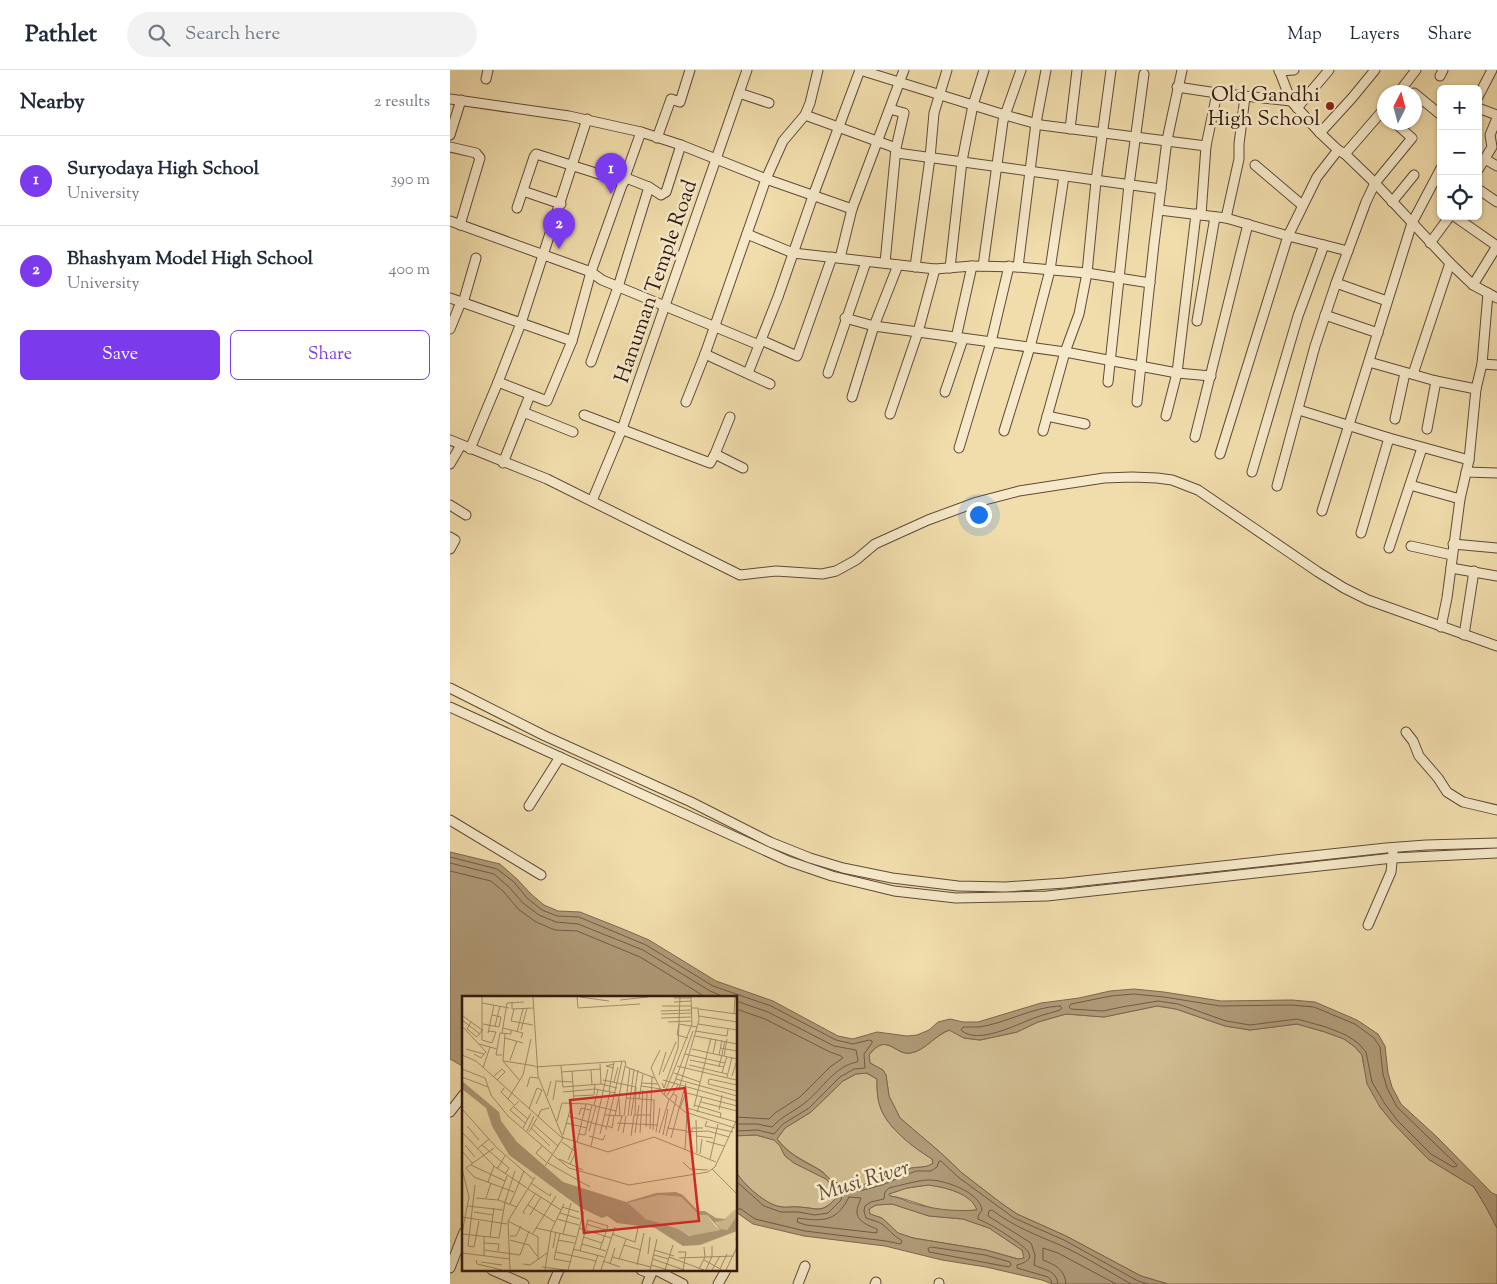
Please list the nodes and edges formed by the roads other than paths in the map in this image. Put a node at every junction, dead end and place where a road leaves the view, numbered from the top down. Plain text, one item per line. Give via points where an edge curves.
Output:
1 (690, 70) edge
2 (747, 70) edge
3 (818, 70) edge
4 (860, 70) edge
5 (904, 70) edge
6 (947, 70) edge
7 (984, 70) edge
8 (1021, 70) edge
9 (1046, 70) edge
10 (1076, 70) edge
11 (1111, 70) edge
12 (1182, 70) edge
13 (1279, 70) edge
14 (1294, 70) edge
15 (1329, 70) edge
16 (1375, 70) edge
17 (1416, 70) edge
18 (1492, 70) edge
19 (1144, 74) dead end
20 (900, 83) junction
21 (1406, 85) edge
22 (1177, 87) junction
23 (1482, 89) edge
24 (739, 93) junction
25 (1217, 93) junction
26 (940, 95) junction
27 (1245, 97) junction
28 (450, 99) edge
29 (460, 100) junction
30 (1422, 100) edge
31 (769, 104) dead end
32 (1294, 104) junction
33 (973, 105) junction
34 (890, 109) junction
35 (1482, 110) edge
36 (1437, 112) edge
37 (805, 115) junction
38 (1005, 115) junction
39 (1497, 116) edge
40 (1377, 119) edge
41 (587, 120) junction
42 (1036, 123) junction
43 (840, 127) junction
44 (1070, 129) junction
45 (1403, 130) edge
46 (641, 132) junction
47 (1320, 132) junction
48 (1103, 133) junction
49 (450, 135) edge
50 (1135, 137) junction
51 (657, 138) junction
52 (1168, 140) junction
53 (878, 141) junction
54 (681, 145) junction
55 (1206, 146) junction
56 (450, 147) edge
57 (897, 150) junction
58 (1342, 152) junction
59 (930, 158) junction
60 (1485, 159) junction
61 (716, 160) junction
62 (962, 161) junction
63 (1482, 164) edge
64 (1255, 165) dead end
65 (573, 166) junction
66 (997, 166) junction
67 (1497, 166) edge
68 (1030, 171) junction
69 (1414, 175) dead end
70 (1437, 175) edge
71 (1064, 176) junction
72 (766, 179) junction
73 (625, 180) junction
74 (1096, 181) junction
75 (1375, 183) junction
76 (1129, 185) junction
77 (650, 187) junction
78 (1161, 189) junction
79 (523, 191) junction
80 (1482, 192) edge
81 (813, 196) junction
82 (1392, 202) junction
83 (1497, 202) edge
84 (561, 204) junction
85 (1302, 205) junction
86 (517, 208) dead end
87 (852, 209) junction
88 (1159, 210) junction
89 (1199, 215) junction
90 (1215, 217) junction
91 (1226, 218) junction
92 (1447, 220) edge
93 (1459, 220) edge
94 (450, 221) edge
95 (1248, 224) junction
96 (1412, 224) junction
97 (460, 225) junction
98 (747, 234) junction
99 (1288, 236) junction
100 (1430, 243) junction
101 (1324, 245) junction
102 (1348, 251) junction
103 (1496, 251) edge
104 (794, 253) junction
105 (542, 255) junction
106 (476, 258) dead end
107 (836, 258) junction
108 (866, 262) junction
109 (885, 263) junction
110 (1450, 263) junction
111 (898, 264) junction
112 (972, 266) junction
113 (983, 266) junction
114 (1014, 266) junction
115 (915, 267) junction
116 (950, 268) junction
117 (935, 269) junction
118 (1050, 270) junction
119 (591, 272) junction
120 (1087, 273) junction
121 (1118, 278) junction
122 (1150, 283) junction
123 (1336, 283) junction
124 (1473, 284) junction
125 (618, 287) junction
126 (1488, 293) junction
127 (450, 298) edge
128 (1497, 298) edge
129 (1387, 301) junction
130 (462, 303) junction
131 (664, 305) junction
132 (1325, 315) junction
133 (846, 318) junction
134 (1196, 321) dead end
135 (521, 323) junction
136 (874, 326) junction
137 (714, 328) junction
138 (450, 329) edge
139 (918, 332) junction
140 (1378, 333) junction
141 (960, 338) junction
142 (572, 341) junction
143 (991, 342) junction
144 (760, 343) junction
145 (1030, 347) junction
146 (1065, 352) junction
147 (705, 354) junction
148 (1111, 360) junction
149 (591, 362) dead end
150 (1369, 362) junction
151 (1482, 364) junction
152 (1497, 365) edge
153 (1140, 366) junction
154 (828, 372) dead end
155 (748, 373) junction
156 (1177, 373) junction
157 (1409, 373) junction
158 (1211, 376) junction
159 (1436, 381) junction
160 (498, 382) junction
161 (1108, 382) dead end
162 (770, 384) dead end
163 (1476, 389) junction
164 (945, 392) dead end
165 (530, 395) junction
166 (852, 397) dead end
167 (686, 402) dead end
168 (1137, 402) dead end
169 (1299, 410) junction
170 (523, 412) junction
171 (890, 414) dead end
172 (584, 415) dead end
173 (1047, 416) junction
174 (1166, 416) dead end
175 (730, 417) dead end
176 (1395, 419) dead end
177 (1085, 424) dead end
178 (1349, 426) junction
179 (622, 428) junction
180 (1427, 429) dead end
181 (1004, 431) dead end
182 (1044, 431) dead end
183 (573, 432) dead end
184 (1195, 437) dead end
185 (1389, 438) junction
186 (450, 440) edge
187 (461, 444) junction
188 (959, 448) dead end
189 (1422, 448) junction
190 (470, 449) junction
191 (715, 454) junction
192 (1220, 454) dead end
193 (1469, 460) junction
194 (503, 462) junction
195 (450, 464) edge
196 (743, 468) dead end
197 (1252, 472) dead end
198 (1466, 472) junction
199 (1497, 473) edge
200 (1410, 485) junction
201 (1277, 486) dead end
202 (1460, 499) junction
203 (592, 501) junction
204 (450, 505) edge
205 (1322, 511) dead end
206 (466, 515) dead end
207 (1361, 533) dead end
208 (450, 537) edge
209 (1453, 544) junction
210 (1412, 546) dead end
211 (450, 548) edge
212 (1389, 548) dead end
213 (1497, 548) edge
214 (1452, 555) junction
215 (1451, 568) junction
216 (1474, 571) junction
217 (1497, 576) edge
218 (1441, 627) junction
219 (1464, 635) junction
220 (1497, 646) edge
221 (450, 688) edge
222 (450, 707) edge
223 (1406, 732) dead end
224 (560, 757) junction
225 (529, 806) dead end
226 (1497, 810) edge
227 (450, 820) edge
228 (1497, 843) edge
229 (1394, 847) junction
230 (1497, 853) edge
231 (1393, 858) junction
232 (542, 875) dead end
233 (1368, 925) dead end
234 (462, 1097) edge
235 (450, 1112) edge
236 (462, 1238) edge
237 (456, 1255) edge
238 (805, 1266) dead end
239 (450, 1268) edge
240 (497, 1272) edge
241 (558, 1272) edge
242 (653, 1272) edge
243 (725, 1272) edge
244 (524, 1284) edge
245 (553, 1284) edge
246 (647, 1284) edge
247 (683, 1284) edge
248 (718, 1284) edge
249 (798, 1284) edge

1 - 51 street via 680,102 671,99
2 - 24 street, Hanuman Temple Road
3 - 37 street
4 - 20 street
4 - 43 street
5 - 20 street
6 - 26 street
7 - 33 street
8 - 38 street
9 - 42 street
10 - 44 street
11 - 48 street
12 - 22 street
13 - 14 street
13 - 32 street
15 - 32 street
16 - 47 street
17 - 21 street
18 - 23 street
19 - 50 street
20 - 26 street
20 - 34 street
22 - 25 street
22 - 52 street
24 - 31 street
24 - 61 street, Hanuman Temple Road
25 - 27 street
25 - 55 street
26 - 33 street
26 - 59 street via 934,113
27 - 32 street
27 - 91 street via 1239,159
28 - 29 street
29 - 41 street
29 - 49 street
30 - 36 street
32 - 47 street
33 - 38 street
33 - 62 street
34 - 53 street
34 - 57 street via 904,113
35 - 39 street
37 - 43 street
37 - 72 street via 794,120
38 - 42 street
38 - 66 street
39 - 60 street via 1490,135 1492,146
40 - 58 street
41 - 46 street
41 - 65 street
42 - 44 street
42 - 68 street
43 - 53 street
43 - 81 street
44 - 48 street
45 - 75 street via 1412,138
46 - 51 street
46 - 73 street
47 - 58 street
48 - 50 street
48 - 74 street
50 - 52 street
50 - 76 street
51 - 54 street
52 - 55 street
52 - 78 street
53 - 57 street
53 - 87 street
54 - 61 street
54 - 77 street via 666,192 661,195
55 - 89 street
56 - 97 street via 476,153 480,158
57 - 59 street
57 - 109 street
58 - 75 street
58 - 85 street via 1317,177
59 - 62 street
59 - 115 street
60 - 63 street
60 - 67 street
61 - 72 street
61 - 131 street, Hanuman Temple Road
62 - 66 street
62 - 116 street
64 - 85 street
65 - 73 street
65 - 79 street via 536,154
65 - 84 street
66 - 68 street
66 - 113 street
68 - 71 street
68 - 114 street
69 - 82 street
70 - 96 street
71 - 74 street
71 - 118 street
72 - 81 street
72 - 98 street
73 - 77 street
73 - 119 street
74 - 76 street
74 - 120 street
75 - 82 street
75 - 102 street
76 - 78 street
76 - 121 street
77 - 125 street
78 - 88 street
79 - 84 street
79 - 86 street
80 - 83 street
81 - 87 street
81 - 104 street
82 - 96 street
84 - 105 street
85 - 99 street
87 - 107 street
88 - 89 street
88 - 122 street
89 - 90 street
89 - 156 street
90 - 91 street
90 - 134 street
91 - 95 street
92 - 100 street
93 - 103 street
94 - 97 street
95 - 99 street
95 - 158 street
96 - 100 street
96 - 129 street
97 - 105 street
98 - 104 street
98 - 137 street
99 - 101 street
99 - 192 street
100 - 110 street
101 - 102 street
101 - 197 street via 1298,316
102 - 123 street
103 - 124 street
104 - 107 street
104 - 144 street
105 - 119 street
105 - 135 street
106 - 130 street
107 - 108 street
107 - 144 street via 797,356
108 - 109 street
108 - 133 street
109 - 111 street
110 - 124 street
110 - 157 street
111 - 115 street
111 - 136 street
112 - 113 street
112 - 116 street
112 - 141 street
113 - 114 street
114 - 118 street
114 - 143 street
115 - 117 street
116 - 117 street
117 - 139 street
118 - 120 street
118 - 145 street
119 - 125 street
119 - 142 street
120 - 121 street
120 - 146 street via 1080,314
121 - 122 street
121 - 148 street
122 - 153 street
123 - 129 street
123 - 132 street
124 - 126 street
125 - 131 street
125 - 149 street
126 - 128 street
126 - 151 street
127 - 130 street
129 - 140 street
130 - 135 street
130 - 138 street
131 - 137 street
131 - 179 street, Hanuman Temple Road
132 - 140 street
132 - 169 street
133 - 136 street
133 - 154 street
135 - 142 street
135 - 160 street
136 - 139 street
136 - 166 street
137 - 144 street
137 - 147 street
139 - 141 street
139 - 171 street
140 - 150 street
141 - 143 street
141 - 164 street
142 - 165 street via 547,400
143 - 145 street
143 - 188 street
144 - 155 street
145 - 146 street
145 - 181 street
146 - 148 street
146 - 173 street
147 - 155 street
147 - 167 street
148 - 153 street
148 - 161 street
150 - 157 street
150 - 178 street
151 - 152 street
151 - 163 street
153 - 156 street
153 - 168 street
155 - 162 street
156 - 158 street
156 - 174 street
157 - 159 street
157 - 176 street
158 - 184 street
159 - 163 street
159 - 180 street
160 - 165 street
160 - 190 street
163 - 193 street
165 - 170 street
169 - 178 street
169 - 201 street
170 - 183 street
170 - 194 street
172 - 179 street
173 - 177 street
173 - 182 street
175 - 191 street
178 - 185 street
178 - 205 street
179 - 191 street via 710,463
179 - 203 street, Hanuman Temple Road
185 - 189 street
185 - 207 street
186 - 187 street
187 - 190 street
187 - 195 street
189 - 193 street
189 - 200 street
190 - 194 street
191 - 196 street
193 - 198 street
194 - 203 street
198 - 199 street
198 - 202 street
200 - 202 street
200 - 212 street
202 - 209 street
203 - 218 street via 740,575 776,571 822,574 836,571 875,544 928,520 999,495 1104,478 1172,480 1198,490 1344,588
204 - 206 street
208 - 211 street via 455,540
209 - 213 street
209 - 214 street
210 - 214 street
214 - 215 street
215 - 216 street
215 - 218 street
216 - 217 street
216 - 219 street
218 - 219 street
219 - 220 street
221 - 229 street via 770,842 843,868 892,878 958,886 1005,887
222 - 224 street
223 - 226 street via 1419,756 1447,792 1462,802
224 - 225 street
224 - 231 street via 788,861 894,891 956,898 1047,896
227 - 232 street
228 - 229 street
229 - 231 street
230 - 231 street
231 - 233 street via 1391,872
234 - 235 street
236 - 237 street
237 - 239 street
238 - 249 street
240 - 244 street
241 - 245 street
242 - 246 street
242 - 247 street
243 - 248 street

